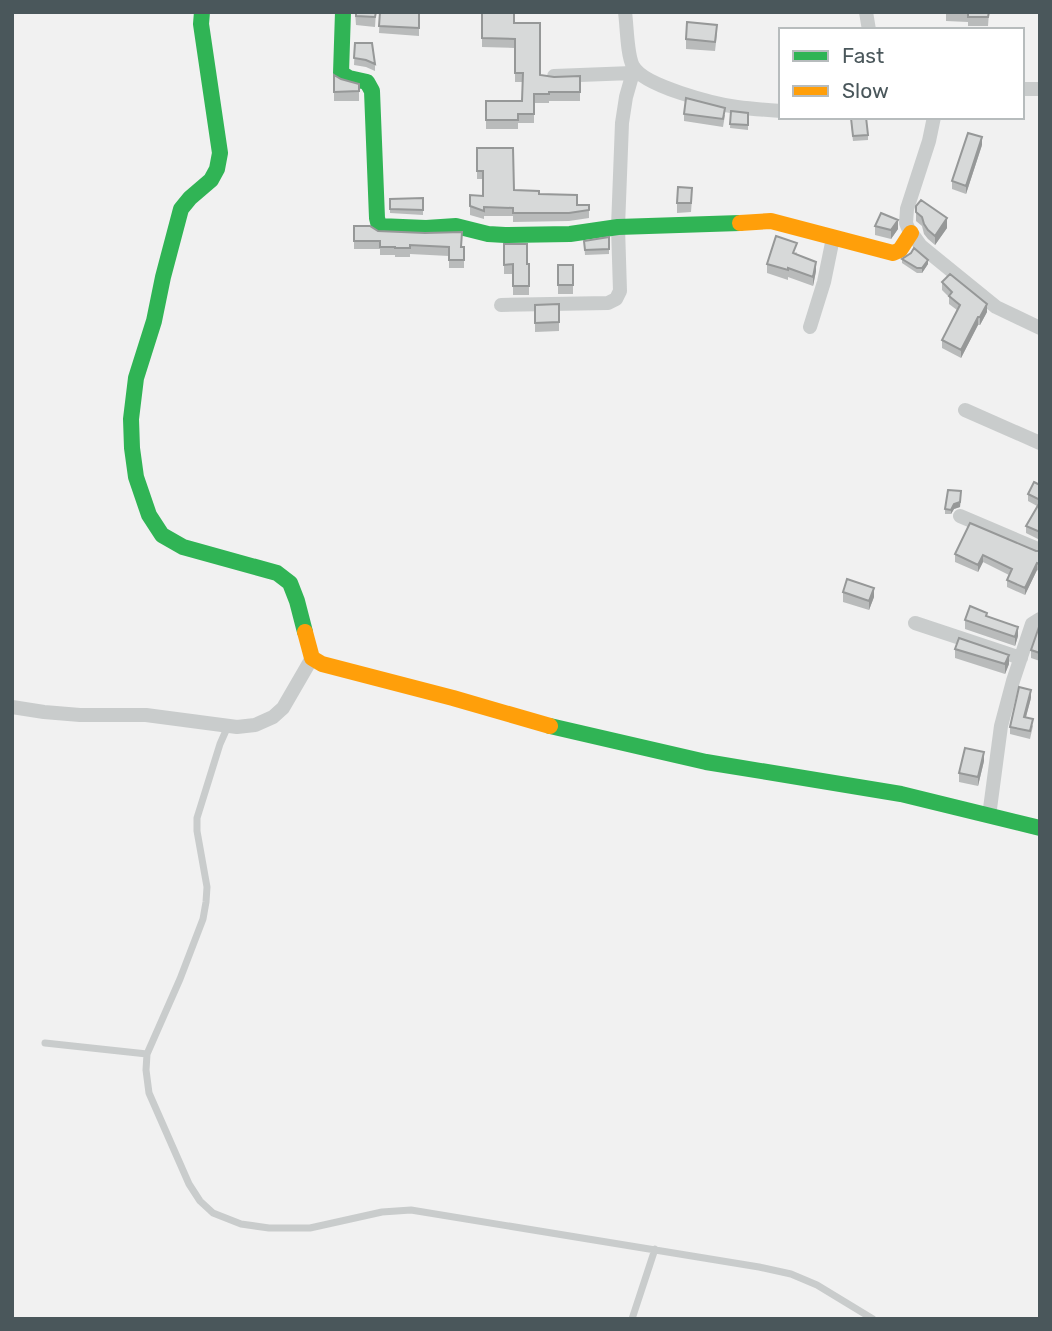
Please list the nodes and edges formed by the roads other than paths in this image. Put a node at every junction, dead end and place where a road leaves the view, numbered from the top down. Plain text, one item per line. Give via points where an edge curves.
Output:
1 (202, 12) edge
2 (344, 12) edge
3 (625, 12) edge
4 (633, 71) junction
5 (554, 76) edge
6 (779, 111) edge
7 (934, 119) edge
8 (618, 227) junction
9 (911, 233) junction
10 (833, 238) junction
11 (501, 305) dead end
12 (810, 327) dead end
13 (1040, 328) edge
14 (965, 410) dead end
15 (1040, 443) edge
16 (960, 516) dead end
17 (1040, 550) edge
18 (1040, 619) edge
19 (915, 623) dead end
20 (312, 658) junction
21 (1021, 658) junction
22 (12, 707) edge
23 (228, 726) junction
24 (989, 816) junction
25 (1040, 828) edge
26 (45, 1043) dead end
27 (147, 1054) junction
28 (655, 1249) junction
29 (632, 1319) edge
30 (873, 1319) edge

1 - 20 street via 220,153 211,180 181,209 136,378 131,429 136,477 149,515 162,535 183,547 276,573 290,583
2 - 8 street via 341,73 366,80 372,91 379,226 456,226 505,235 574,234
3 - 4 street
4 - 5 street
4 - 6 street via 705,101
4 - 8 street via 623,108
7 - 9 street via 907,209
8 - 10 street via 764,221
8 - 11 street via 620,291 616,299 608,303
9 - 10 street via 893,253
9 - 13 street via 996,307
10 - 12 street
14 - 15 street
16 - 17 street
18 - 21 street via 1032,624
19 - 21 street
20 - 23 street via 273,718 255,725
20 - 24 street via 570,732 706,762 901,794
21 - 24 street via 1001,726
22 - 23 street via 80,715 146,715
23 - 27 lane via 197,818 207,887 203,919
24 - 25 street
26 - 27 lane
27 - 28 lane via 149,1093 189,1184 213,1213 241,1224 310,1228 411,1210
28 - 29 lane
28 - 30 lane via 791,1274

